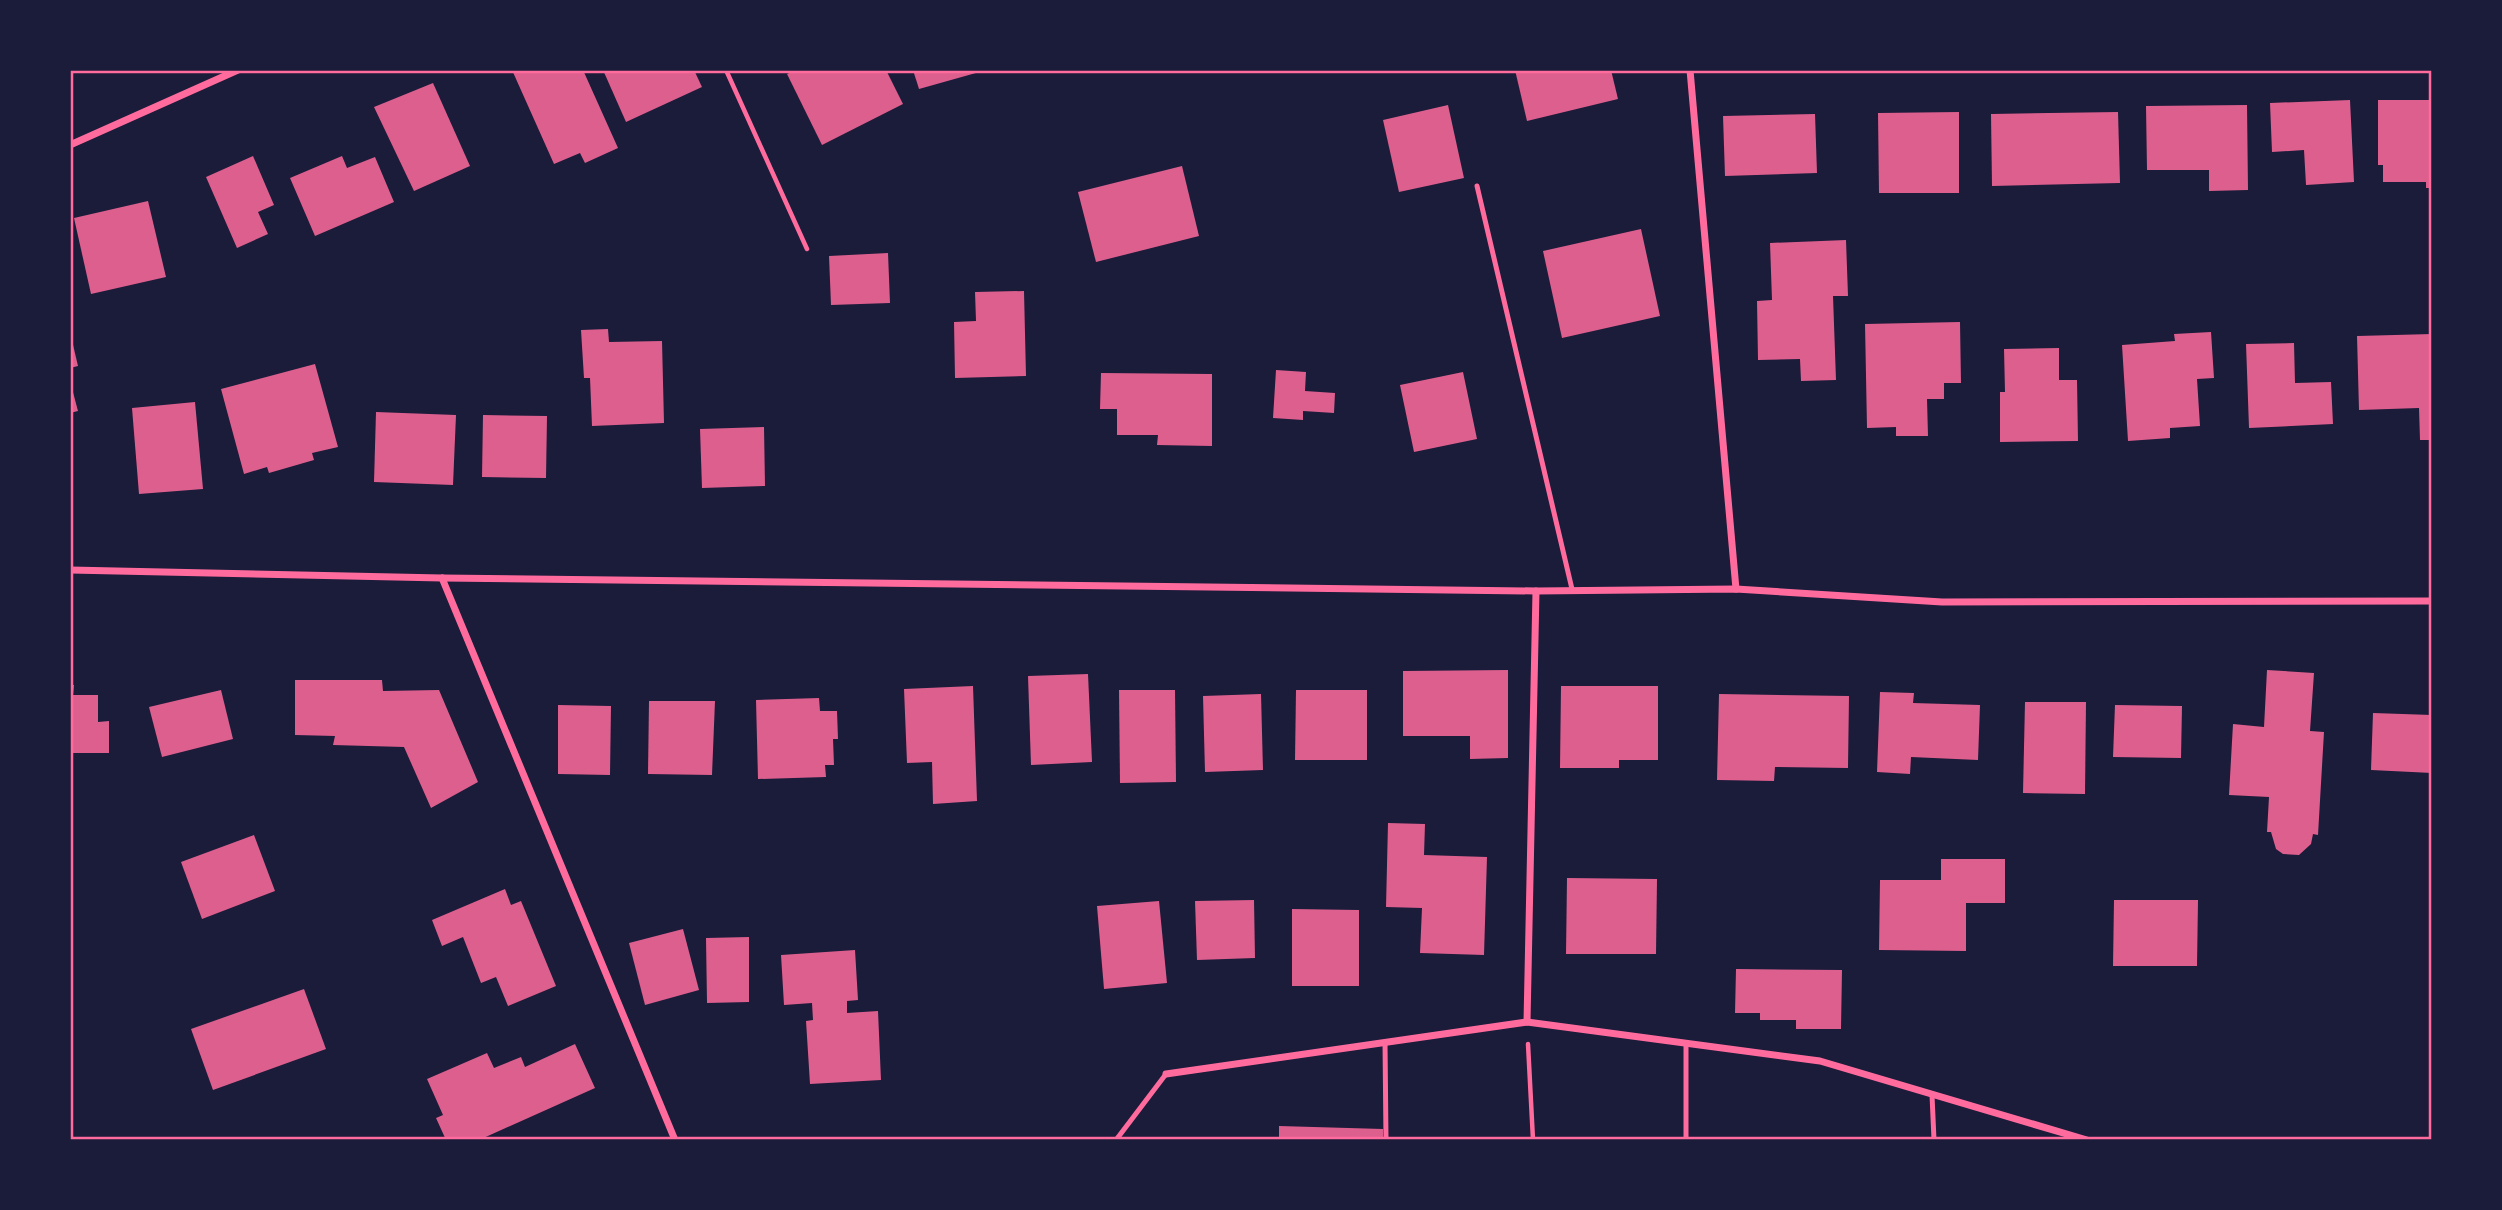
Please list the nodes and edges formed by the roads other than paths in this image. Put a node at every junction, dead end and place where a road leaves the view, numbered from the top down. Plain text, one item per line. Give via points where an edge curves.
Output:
1 (238, 70) edge
2 (1690, 70) edge
3 (70, 145) edge
4 (1477, 186) dead end
5 (70, 570) edge
6 (442, 578) junction
7 (1572, 589) junction
8 (1736, 589) junction
9 (1536, 591) junction
10 (2432, 601) edge
11 (1527, 1022) junction
12 (1385, 1042) junction
13 (1686, 1043) junction
14 (1166, 1074) joint
15 (1932, 1094) junction
16 (676, 1140) edge
17 (1116, 1140) edge
18 (1386, 1140) edge
19 (1686, 1140) edge
20 (1934, 1140) edge
21 (2087, 1140) edge

1 - 3 street
2 - 8 street
4 - 7 lane
5 - 6 street
6 - 9 street
6 - 16 street
7 - 8 street
7 - 9 street
8 - 10 street via 1942,602
9 - 11 street
11 - 12 street
11 - 13 street
12 - 14 street
12 - 18 lane
13 - 15 street via 1819,1061
13 - 19 lane
14 - 17 lane
15 - 20 lane
15 - 21 street

